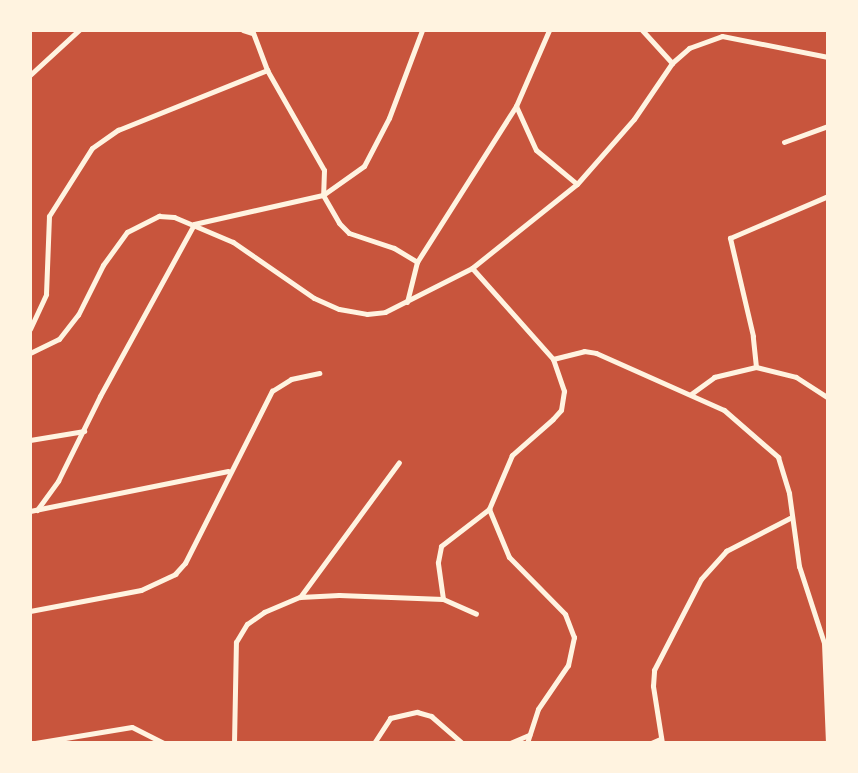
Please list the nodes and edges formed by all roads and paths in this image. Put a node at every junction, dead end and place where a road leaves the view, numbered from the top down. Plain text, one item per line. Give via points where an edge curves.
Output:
1 (79, 30) edge
2 (243, 30) edge
3 (422, 30) edge
4 (549, 30) edge
5 (642, 30) edge
6 (252, 32) edge
7 (828, 57) edge
8 (672, 63) junction
9 (267, 70) junction
10 (30, 75) edge
11 (516, 106) junction
12 (828, 126) edge
13 (784, 142) dead end
14 (577, 184) junction
15 (323, 195) junction
16 (828, 196) edge
17 (194, 224) junction
18 (417, 262) junction
19 (472, 268) junction
20 (407, 302) junction
21 (30, 329) edge
22 (30, 353) edge
23 (553, 359) junction
24 (756, 367) junction
25 (319, 373) dead end
26 (691, 394) junction
27 (828, 398) edge
28 (84, 430) junction
29 (30, 440) edge
30 (399, 462) dead end
31 (228, 471) junction
32 (489, 509) junction
33 (33, 511) edge
34 (792, 517) junction
35 (300, 597) junction
36 (443, 600) junction
37 (30, 611) edge
38 (476, 614) dead end
39 (529, 735) junction
40 (661, 741) edge
41 (35, 743) edge
42 (164, 743) edge
43 (234, 743) edge
44 (374, 743) edge
45 (462, 743) edge
46 (510, 743) edge
47 (527, 743) edge
48 (651, 743) edge
49 (828, 743) edge

1 - 10 street
2 - 6 street
3 - 15 street via 370,159
4 - 11 street
5 - 8 street
6 - 9 street
7 - 8 street via 722,36 689,48
8 - 14 street via 634,119
9 - 15 street via 324,170
9 - 21 street via 118,130 92,148 49,216 46,294
11 - 14 street via 536,150
11 - 18 street
12 - 13 street
14 - 19 street
15 - 17 street
15 - 18 street via 349,233 394,248
16 - 24 street via 734,235 729,246 753,336
17 - 20 street via 233,242 314,298 339,309 367,314 385,312
17 - 22 street via 159,216 127,232 112,249 78,315 48,346
17 - 28 street
18 - 20 street
19 - 20 street
19 - 23 street
23 - 26 street via 596,352
23 - 32 street via 564,400 561,410 512,455
24 - 26 street via 714,377
24 - 27 street via 796,377
25 - 31 street via 291,379 272,391
26 - 34 street via 724,410 773,450 783,468
28 - 29 street
28 - 33 street via 58,481
30 - 35 street
31 - 33 street
31 - 37 street via 185,563 175,574 141,590
32 - 36 street via 441,546 438,562
32 - 39 street via 509,557 565,614 574,637 568,665 538,709
34 - 40 street via 726,551 701,579 654,670
34 - 49 street via 799,566 824,643
35 - 36 street
35 - 43 street via 264,612 240,633 233,658
36 - 38 street
39 - 46 street
39 - 47 street
40 - 48 street
41 - 42 street via 132,727
44 - 45 street via 390,718 417,712 431,716

